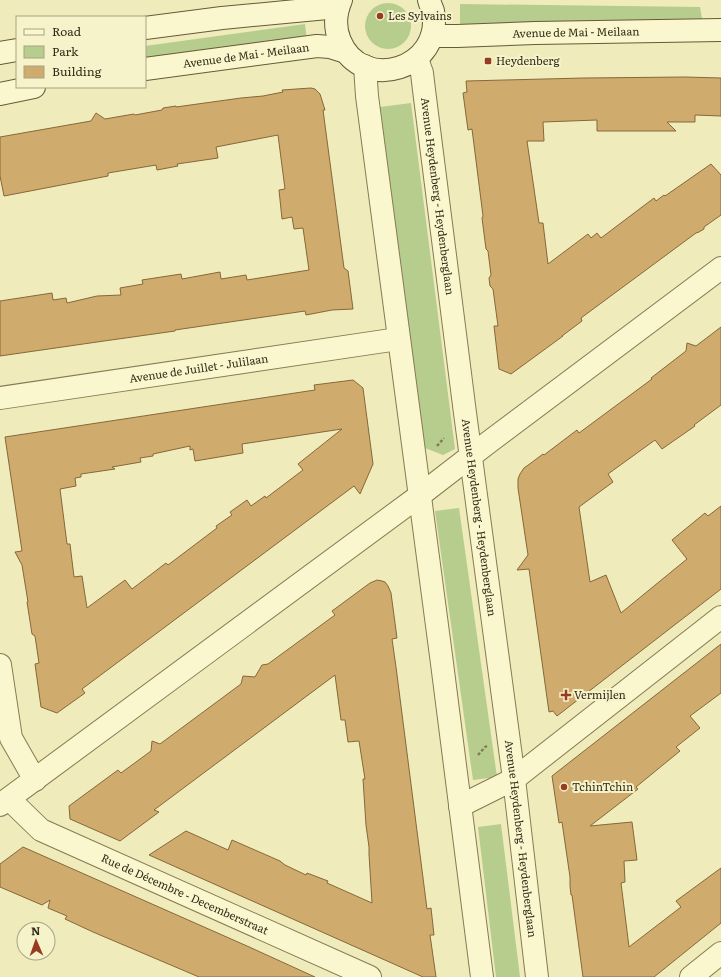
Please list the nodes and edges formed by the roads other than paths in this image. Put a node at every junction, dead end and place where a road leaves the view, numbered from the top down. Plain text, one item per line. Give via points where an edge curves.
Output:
1 (429, 0) edge
2 (339, 4) edge
3 (146, 28) edge
4 (721, 30) edge
5 (432, 36) junction
6 (16, 50) edge
7 (346, 52) junction
8 (0, 53) edge
9 (416, 59) junction
10 (365, 66) junction
11 (146, 69) edge
12 (29, 88) edge
13 (0, 94) edge
14 (721, 268) edge
15 (398, 338) junction
16 (0, 398) edge
17 (471, 456) junction
18 (420, 496) junction
19 (721, 617) edge
20 (0, 665) edge
21 (514, 779) junction
22 (35, 780) junction
23 (4, 802) edge
24 (460, 806) junction
25 (721, 953) edge
26 (370, 977) edge
27 (482, 977) edge
28 (537, 977) edge
29 (691, 977) edge

1 - 5 street, Avenue de Mai - Meilaan via 433,11
2 - 3 street, Avenue de Mai - Meilaan
2 - 7 street, Avenue de Mai - Meilaan via 336,26
4 - 5 street, Avenue de Mai - Meilaan
5 - 9 street, Avenue de Mai - Meilaan
6 - 8 street
7 - 10 street, Avenue de Mai - Meilaan
7 - 11 street, Avenue de Mai - Meilaan via 317,46
9 - 10 street, Avenue de Mai - Meilaan via 397,69 386,70
9 - 17 street, Avenue Heydenberg - Heydenberglaan via 422,73
10 - 15 street
12 - 13 street
14 - 17 street
15 - 16 street, Avenue de Juillet - Julilaan
15 - 18 street
17 - 18 street
17 - 21 street, Avenue Heydenberg - Heydenberglaan
18 - 22 street
18 - 24 street
19 - 21 street
20 - 22 street via 11,738
21 - 24 street
21 - 28 street, Avenue Heydenberg - Heydenberglaan
22 - 23 street
23 - 26 street, Rue de Décembre - Decemberstraat via 41,830
24 - 27 street
25 - 29 street

